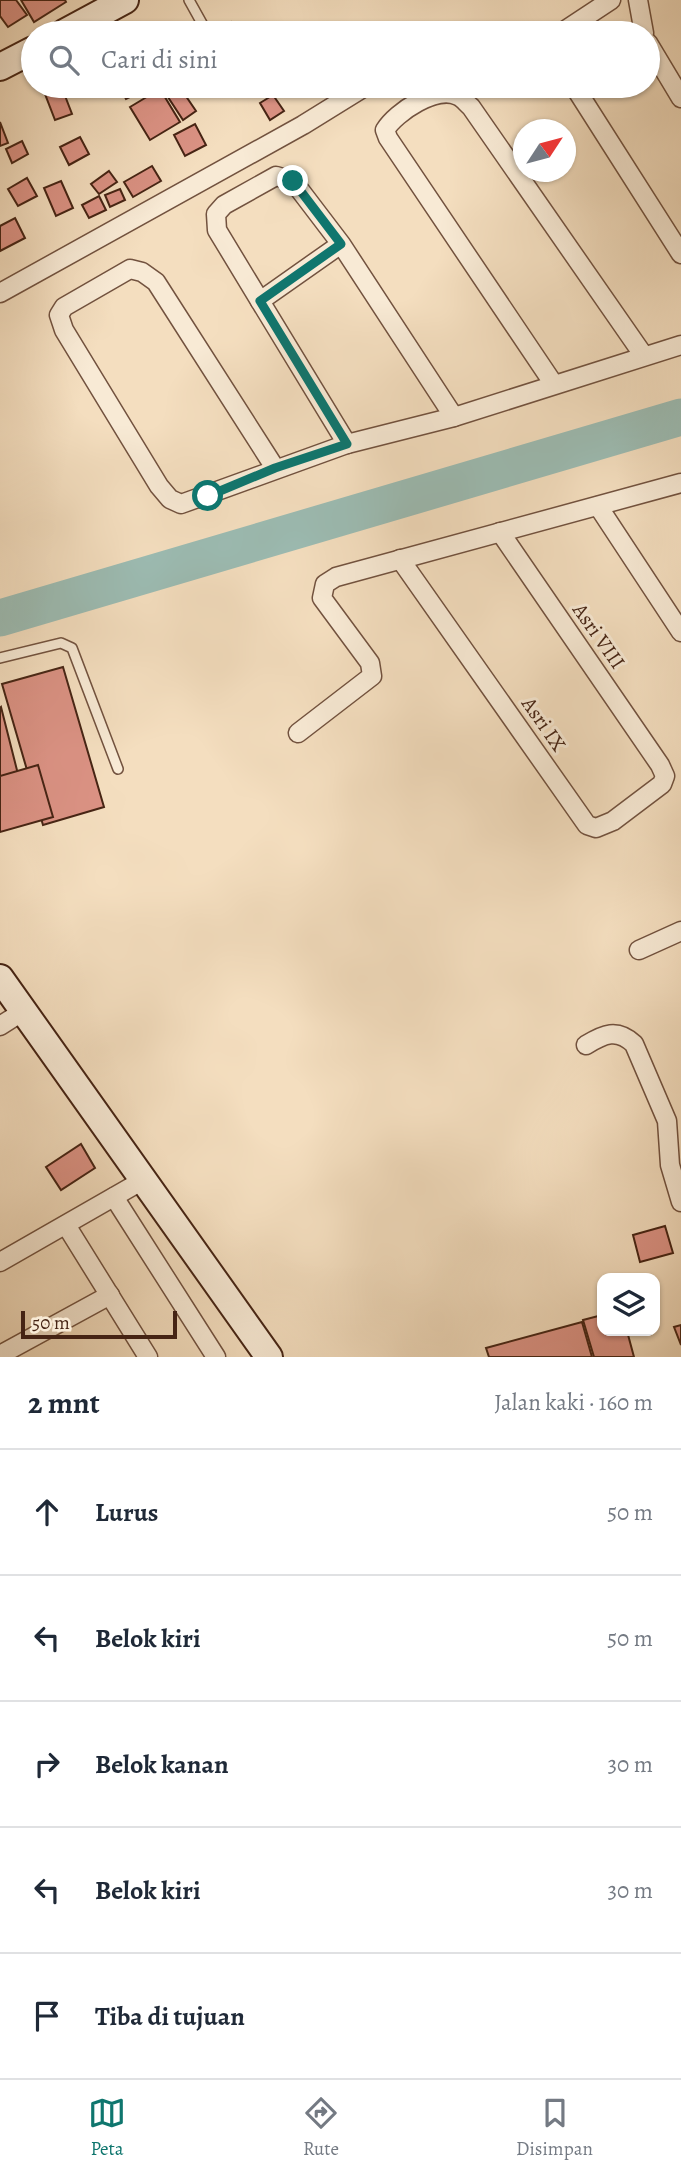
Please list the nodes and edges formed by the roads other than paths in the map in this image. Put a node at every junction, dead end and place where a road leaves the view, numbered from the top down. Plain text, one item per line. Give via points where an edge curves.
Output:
1 (125, 0) edge
2 (189, 0) edge
3 (611, 0) edge
4 (638, 0) edge
5 (86, 21) edge
6 (201, 21) edge
7 (579, 21) edge
8 (642, 21) edge
9 (21, 56) edge
10 (660, 63) edge
11 (0, 67) edge
12 (347, 98) edge
13 (428, 98) edge
14 (460, 98) edge
15 (582, 98) edge
16 (681, 98) edge
17 (341, 244) junction
18 (681, 254) edge
19 (0, 293) edge
20 (260, 301) junction
21 (681, 345) edge
22 (644, 356) junction
23 (553, 383) junction
24 (454, 416) junction
25 (347, 444) junction
26 (275, 468) junction
27 (681, 483) edge
28 (598, 506) junction
29 (500, 532) junction
30 (400, 559) junction
31 (681, 632) edge
32 (0, 658) edge
33 (298, 733) dead end
34 (660, 765) joint
35 (118, 769) dead end
36 (681, 931) edge
37 (639, 950) dead end
38 (0, 978) edge
39 (11, 1019) edge
40 (586, 1045) dead end
41 (145, 1179) junction
42 (114, 1197) junction
43 (681, 1202) edge
44 (66, 1225) junction
45 (0, 1262) edge
46 (110, 1296) junction
47 (0, 1355) edge
48 (148, 1357) edge
49 (216, 1357) edge
50 (269, 1357) edge

1 - 5 street
2 - 6 lane
3 - 7 street
4 - 8 street
9 - 11 street
10 - 16 street
12 - 19 street
13 - 23 street via 390,121 385,130 388,138
14 - 22 street
15 - 18 street
17 - 20 street
17 - 20 street via 286,176 276,176 224,205 216,214 217,230
17 - 24 street
20 - 25 street
21 - 22 street
22 - 23 street
23 - 24 street
24 - 25 street
25 - 26 street
26 - 26 street via 156,282 130,269 64,307 59,315 64,330 170,499 181,504 194,501
27 - 28 street
28 - 29 street
28 - 31 street
29 - 30 street
29 - 34 street, Asri VIII
30 - 33 street via 325,584 323,598 370,663 372,676
30 - 34 street, Asri IX via 587,825 596,828 613,821 662,784 665,776
32 - 35 lane via 61,643 72,648
36 - 37 street
38 - 39 street
39 - 41 street
40 - 43 street via 606,1033 625,1035 634,1044 667,1121 670,1165
41 - 42 street
41 - 50 street
42 - 44 street
42 - 49 street
44 - 45 street
44 - 46 street
46 - 47 street
46 - 48 street

